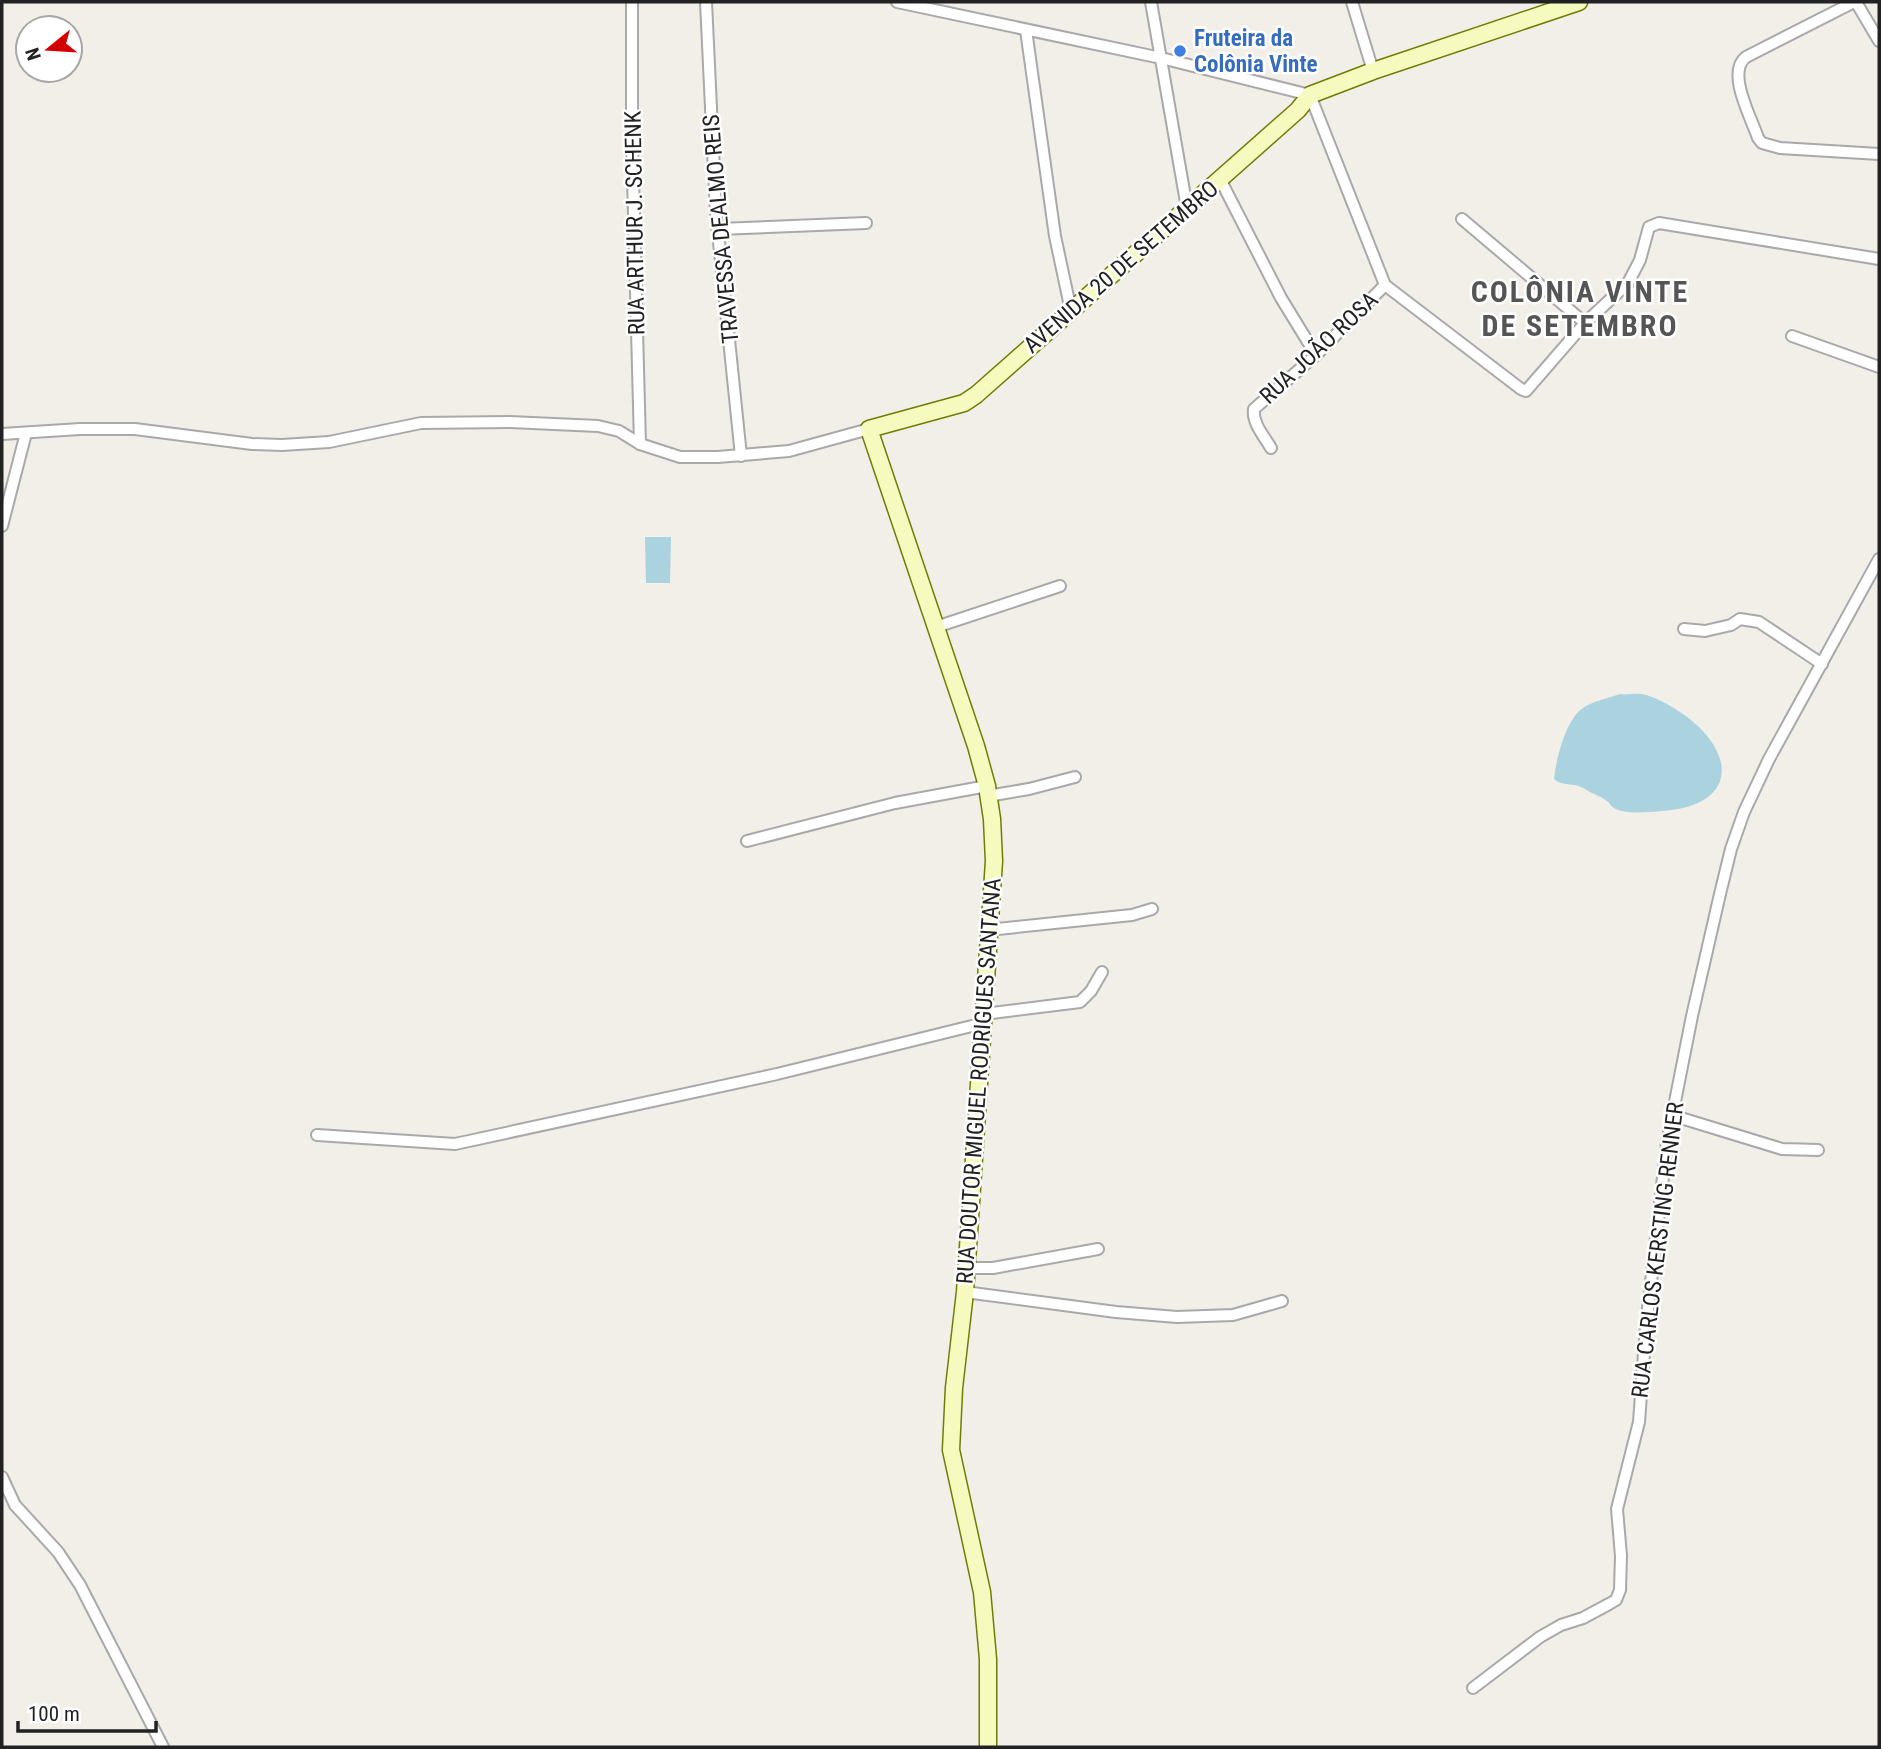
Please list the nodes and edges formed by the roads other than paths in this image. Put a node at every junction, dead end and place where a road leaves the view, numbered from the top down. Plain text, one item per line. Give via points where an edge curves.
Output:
1 (632, 2) edge
2 (706, 2) edge
3 (897, 2) edge
4 (1151, 2) edge
5 (1352, 2) edge
6 (1579, 2) edge
7 (1855, 2) edge
8 (1026, 30) junction
9 (1879, 41) edge
10 (1161, 58) junction
11 (1373, 71) junction
12 (1310, 95) junction
13 (1879, 154) edge
14 (1220, 179) junction
15 (1187, 208) junction
16 (1462, 219) dead end
17 (866, 223) dead end
18 (718, 229) junction
19 (1879, 259) edge
20 (1385, 285) junction
21 (1070, 311) junction
22 (1585, 323) junction
23 (1791, 336) dead end
24 (1315, 355) junction
25 (1879, 367) edge
26 (869, 429) junction
27 (26, 433) junction
28 (2, 434) edge
29 (640, 444) junction
30 (1271, 448) dead end
31 (741, 456) junction
32 (2, 526) edge
33 (1879, 559) edge
34 (1059, 586) dead end
35 (936, 627) junction
36 (1684, 629) dead end
37 (1822, 664) junction
38 (1075, 777) dead end
39 (988, 791) junction
40 (747, 841) dead end
41 (1152, 909) dead end
42 (988, 930) junction
43 (1102, 972) dead end
44 (984, 1018) junction
45 (1671, 1115) junction
46 (317, 1135) dead end
47 (1818, 1150) dead end
48 (1098, 1250) dead end
49 (966, 1268) junction
50 (965, 1292) junction
51 (1282, 1301) dead end
52 (2, 1477) edge
53 (1473, 1688) dead end
54 (163, 1747) edge
55 (988, 1747) edge

1 - 29 street, RUA ARTHUR J. SCHENK
2 - 18 street, TRAVESSA DEALMO REIS
3 - 8 street
4 - 10 street
5 - 11 street
6 - 11 street, AVENIDA 20 DE SETEMBRO
7 - 9 street
7 - 13 street via 1740,62 1739,85 1758,138 1767,146
8 - 10 street
8 - 21 street
10 - 12 street
10 - 15 street
11 - 12 street, AVENIDA 20 DE SETEMBRO
12 - 14 street, AVENIDA 20 DE SETEMBRO
12 - 20 street
14 - 15 street, AVENIDA 20 DE SETEMBRO
14 - 24 street
15 - 21 street, AVENIDA 20 DE SETEMBRO
16 - 22 street
17 - 18 street
18 - 31 street, TRAVESSA DEALMO REIS
19 - 22 street via 1659,223 1648,228 1628,283
20 - 22 street via 1525,391
20 - 24 street, RUA JOÃO ROSA
21 - 26 street, AVENIDA 20 DE SETEMBRO via 964,403
23 - 25 street
24 - 30 street, RUA JOÃO ROSA via 1254,409 1256,424
26 - 31 street, AVENIDA 20 DE SETEMBRO via 789,450
26 - 35 street, RUA DOUTOR MIGUEL RODRIGUES SANTANA
27 - 28 street, AVENIDA 20 DE SETEMBRO
27 - 29 street, AVENIDA 20 DE SETEMBRO via 135,429 282,445 329,442 421,422 461,421 598,426 619,431
27 - 32 street
29 - 31 street, AVENIDA 20 DE SETEMBRO via 680,457
33 - 37 street, RUA CARLOS KERSTING RENNER
34 - 35 street
35 - 39 street, RUA DOUTOR MIGUEL RODRIGUES SANTANA
36 - 37 street via 1705,631 1749,619
37 - 45 street, RUA CARLOS KERSTING RENNER via 1769,759 1731,849
38 - 39 street via 1029,789
39 - 40 street via 895,803
39 - 42 street, RUA DOUTOR MIGUEL RODRIGUES SANTANA via 994,861
41 - 42 street
42 - 44 street, RUA DOUTOR MIGUEL RODRIGUES SANTANA
43 - 44 street via 1080,1002
44 - 46 street via 777,1074 456,1144
44 - 49 street, RUA DOUTOR MIGUEL RODRIGUES SANTANA
45 - 47 street via 1782,1149
45 - 53 street, RUA CARLOS KERSTING RENNER via 1639,1422 1617,1510 1620,1590 1616,1600 1540,1637
48 - 49 street via 993,1268
49 - 50 street, RUA DOUTOR MIGUEL RODRIGUES SANTANA
50 - 51 street via 1177,1317 1233,1315
50 - 55 street, RUA DOUTOR MIGUEL RODRIGUES SANTANA via 951,1450 982,1592
52 - 54 street via 15,1505 58,1552 80,1585

